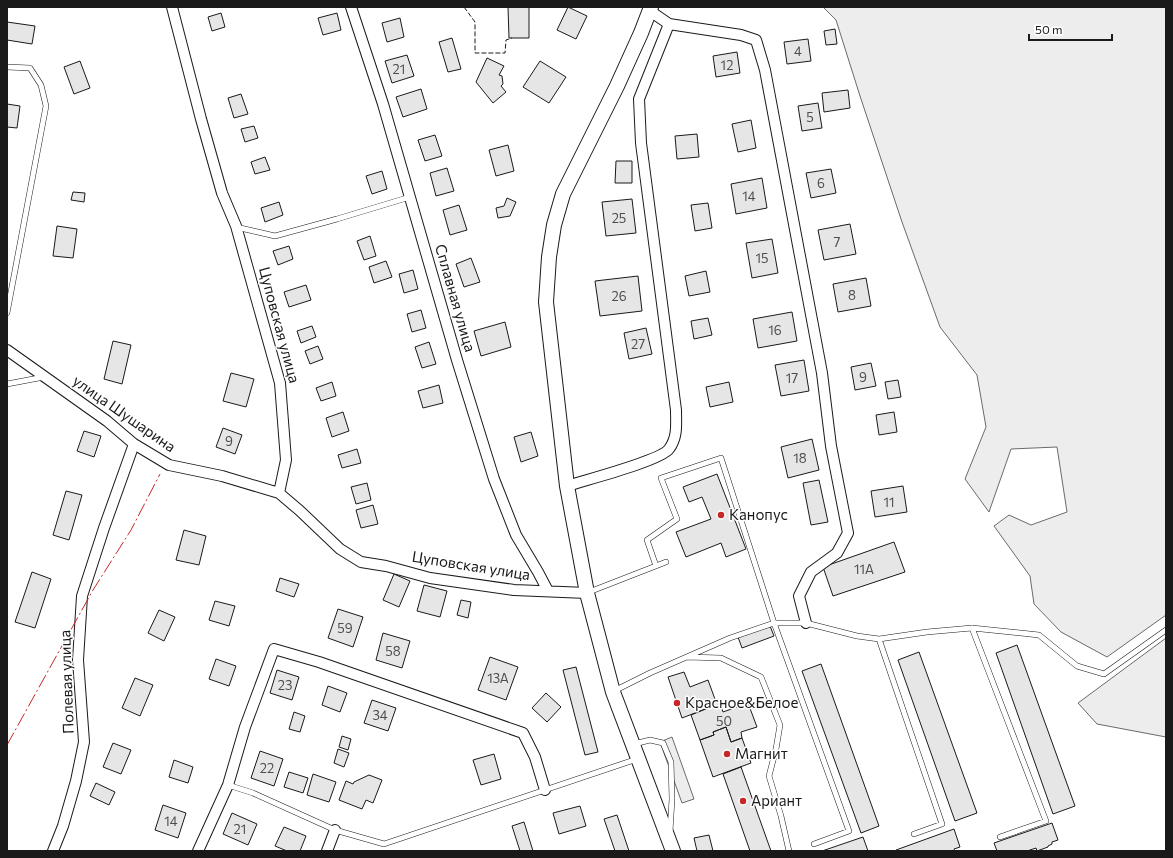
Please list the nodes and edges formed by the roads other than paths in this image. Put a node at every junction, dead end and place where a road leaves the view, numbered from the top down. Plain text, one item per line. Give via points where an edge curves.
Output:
1 (172, 7) edge
2 (351, 7) edge
3 (650, 9) edge
4 (669, 24) junction
5 (7, 67) edge
6 (410, 197) junction
7 (236, 226) junction
8 (7, 313) edge
9 (7, 350) edge
10 (45, 377) junction
11 (7, 384) edge
12 (134, 444) junction
13 (567, 486) junction
14 (279, 493) junction
15 (666, 562) dead end
16 (656, 566) junction
17 (548, 592) junction
18 (587, 593) junction
19 (806, 623) junction
20 (774, 624) junction
21 (972, 628) junction
22 (1166, 630) edge
23 (879, 639) junction
24 (686, 657) junction
25 (613, 692) junction
26 (633, 744) junction
27 (638, 759) junction
28 (228, 785) junction
29 (545, 790) junction
30 (335, 830) junction
31 (914, 834) dead end
32 (1000, 837) dead end
33 (814, 844) dead end
34 (671, 846) edge
35 (53, 851) edge
36 (198, 851) edge
37 (327, 851) edge
38 (790, 851) edge

1 - 7 street, Цуповская улица via 218,178
2 - 6 street, Сплавная улица
3 - 4 street
3 - 13 main road via 623,72 563,194 554,225 546,302
4 - 13 street via 639,99 641,143 676,410 676,434 668,450 647,462
4 - 19 street via 741,35 756,40 765,70 822,373 831,446 848,533 837,553 811,572 799,596
5 - 8 lane via 30,68 41,85 46,106
6 - 7 lane via 275,236
6 - 17 street, Сплавная улица via 494,479 516,535
7 - 14 street, Цуповская улица via 280,383 286,460
9 - 10 street, улица Шушарина
10 - 11 lane
10 - 12 street, улица Шушарина via 107,421
12 - 14 street, улица Шушарина via 169,466 222,476
12 - 35 street, Полевая улица via 82,596 78,660 84,742 76,781
13 - 18 main road
14 - 17 street, Цуповская улица via 340,549 361,562 430,578 514,590
15 - 16 lane
16 - 18 lane
16 - 20 lane via 647,540 677,519 662,478 721,458
17 - 18 street, Цуповская улица
18 - 25 main road
19 - 20 lane
19 - 23 lane
20 - 24 lane via 730,638
20 - 33 lane via 848,832
21 - 22 lane via 1040,635 1077,666 1104,674
21 - 23 lane
21 - 32 lane via 1046,821
23 - 31 lane via 942,824
24 - 25 lane
24 - 38 lane via 721,658 760,677 780,724 769,776
25 - 26 main road
26 - 27 main road
26 - 34 lane via 650,740 663,743 671,762
27 - 29 lane
27 - 34 main road
28 - 29 street via 245,727 274,649 319,662 523,733
28 - 30 lane
28 - 36 street
29 - 30 lane via 384,844
30 - 37 street

